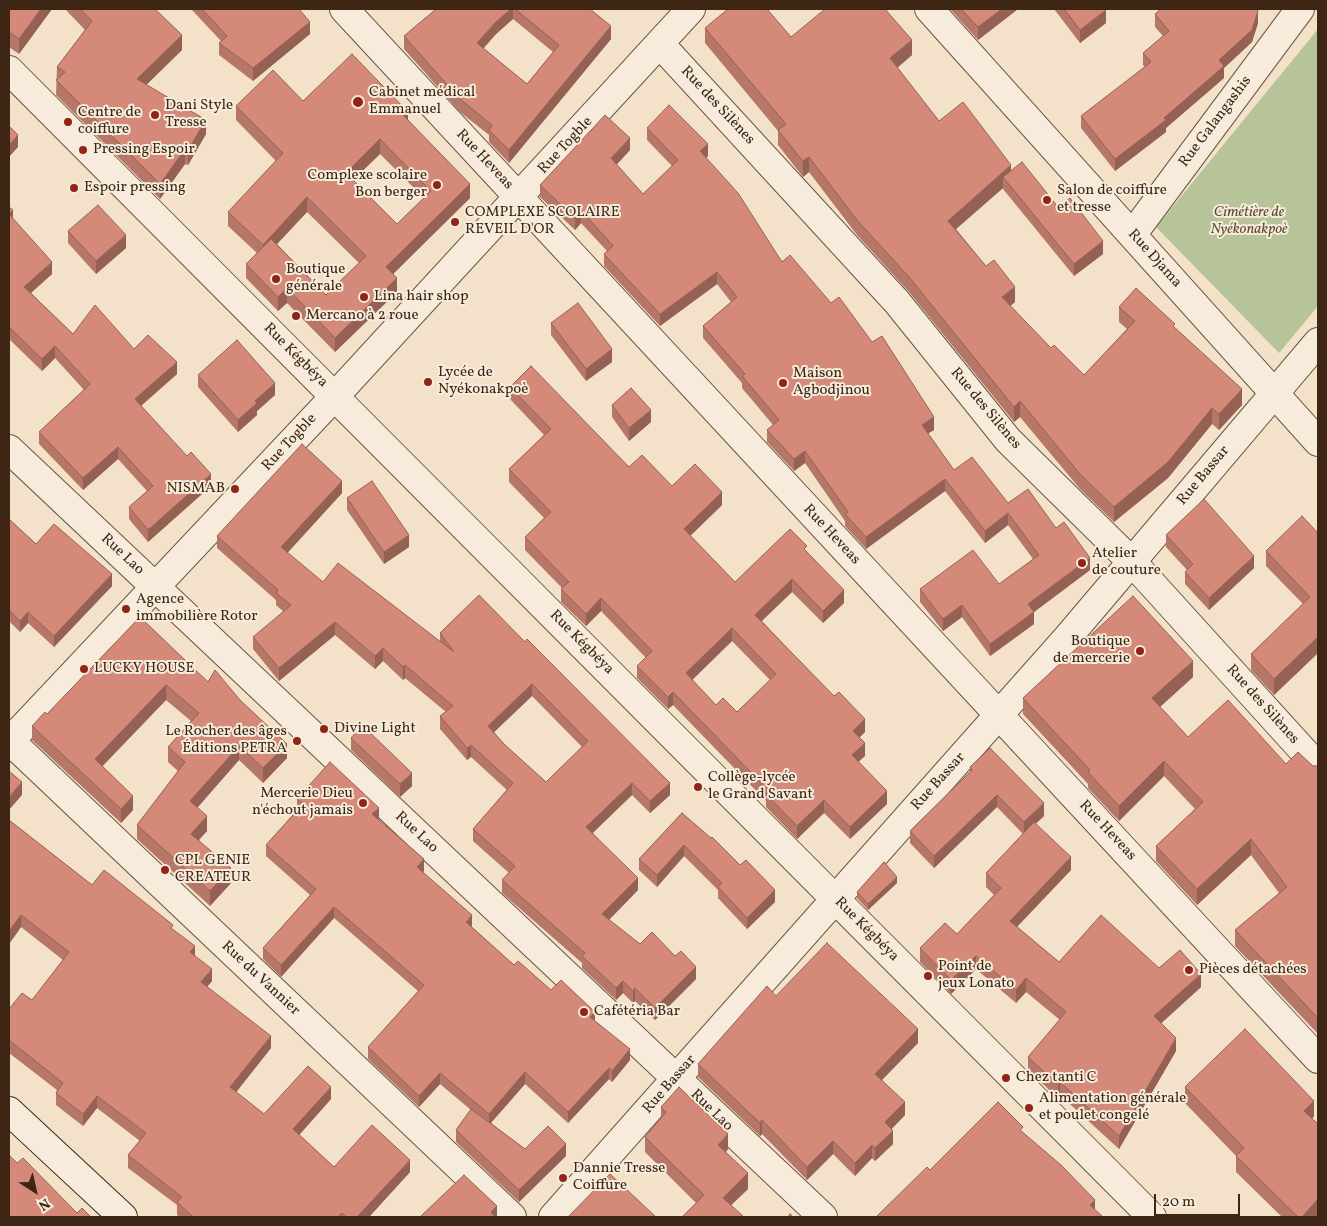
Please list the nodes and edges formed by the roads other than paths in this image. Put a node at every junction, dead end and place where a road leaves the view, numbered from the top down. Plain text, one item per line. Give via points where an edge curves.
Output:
1 (344, 9) edge
2 (691, 9) edge
3 (929, 9) edge
4 (1295, 11) edge
5 (660, 44) junction
6 (9, 70) edge
7 (518, 198) junction
8 (1132, 235) junction
9 (1318, 342) edge
10 (1274, 393) junction
11 (335, 396) junction
12 (1318, 442) edge
13 (9, 449) edge
14 (1133, 562) junction
15 (155, 586) junction
16 (998, 714) junction
17 (9, 741) edge
18 (1318, 767) edge
19 (835, 899) junction
20 (1318, 1060) edge
21 (677, 1078) junction
22 (9, 1112) edge
23 (123, 1217) edge
24 (512, 1217) edge
25 (554, 1217) edge
26 (823, 1217) edge
27 (1152, 1217) edge

1 - 7 street, Rue Heveas
2 - 5 street, Rue Togble
3 - 8 street, Rue Djama
4 - 8 street, Rue Galangashis
5 - 7 street, Rue Togble
5 - 14 street, Rue des Silènes via 897,302 1008,440
6 - 11 street, Rue Kégbéya
7 - 11 street, Rue Togble
7 - 16 street, Rue Heveas
8 - 10 street, Rue Djama
9 - 10 street, Rue Bassar
10 - 12 street, Rue Djama
10 - 14 street, Rue Bassar
11 - 15 street, Rue Togble
11 - 19 street, Rue Kégbéya
13 - 15 street, Rue Lao
14 - 16 street, Rue Bassar
14 - 18 street, Rue des Silènes
15 - 17 street, Rue Togble
15 - 21 street, Rue Lao
16 - 19 street, Rue Bassar
16 - 20 street, Rue Heveas
17 - 24 street, Rue du Vannier
19 - 21 street, Rue Bassar
19 - 27 street, Rue Kégbéya
21 - 25 street, Rue Bassar
21 - 26 street, Rue Lao
22 - 23 street

